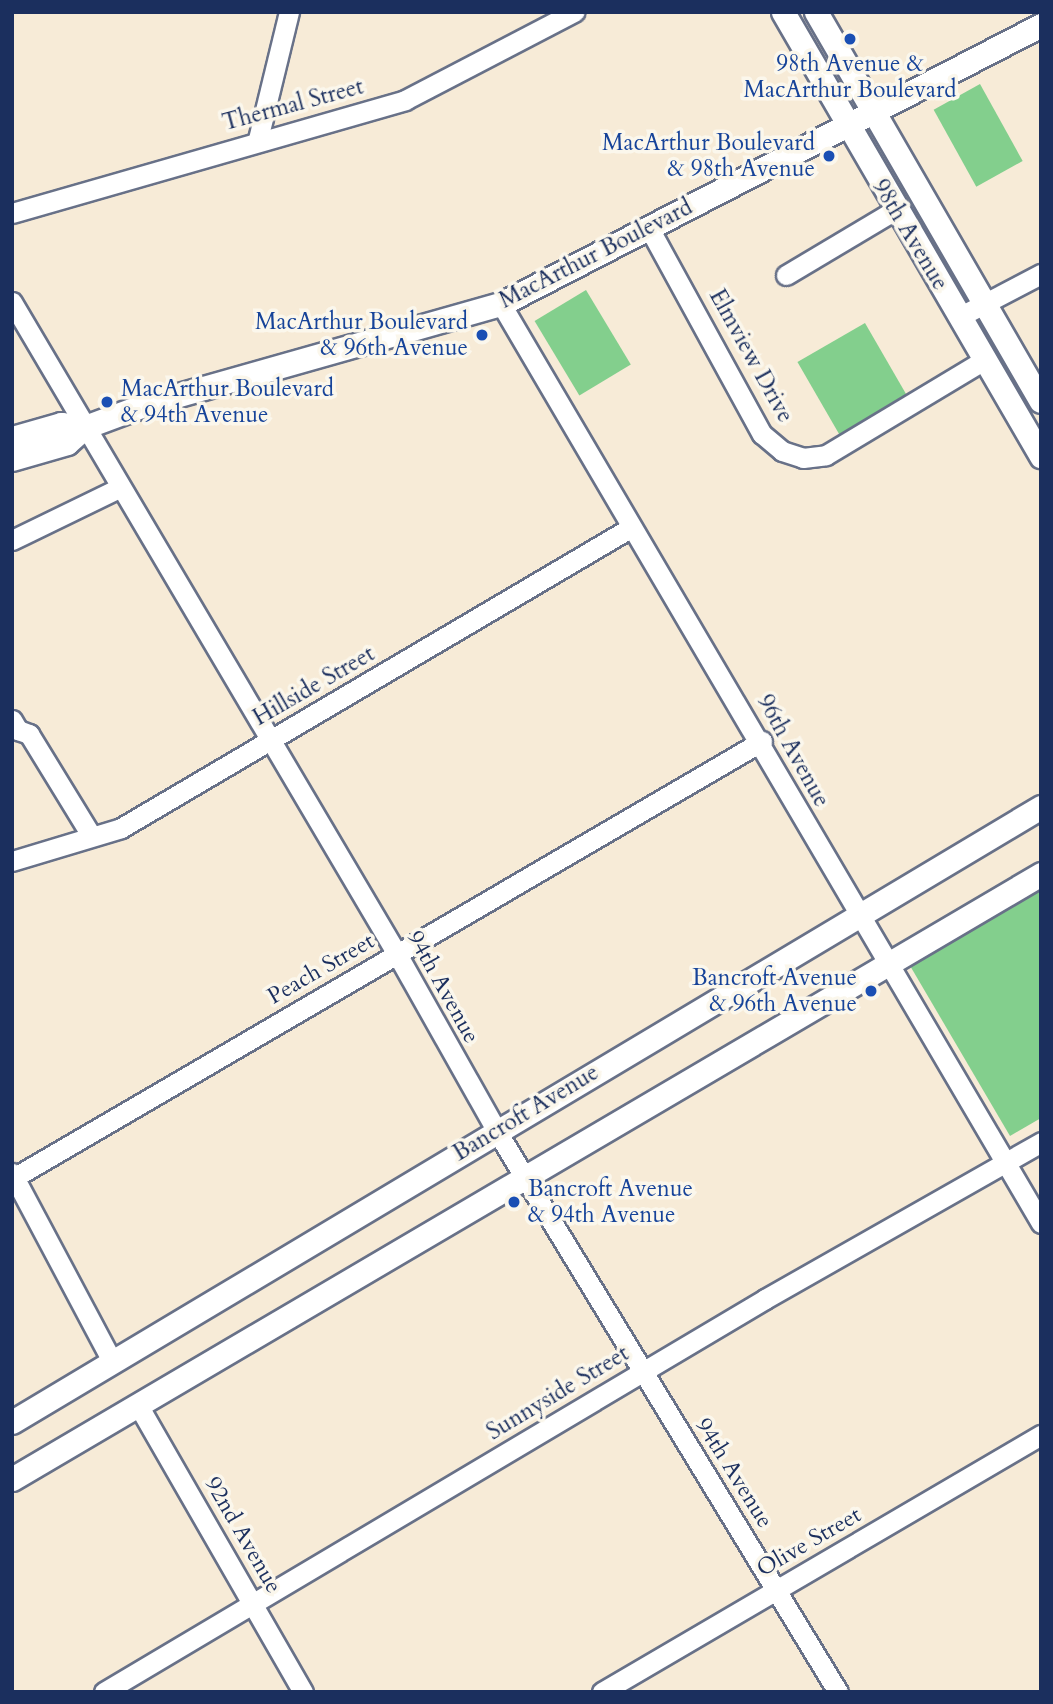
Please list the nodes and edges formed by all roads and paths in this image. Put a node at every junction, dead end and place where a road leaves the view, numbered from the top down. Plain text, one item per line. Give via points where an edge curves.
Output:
1 (289, 12) edge
2 (574, 12) edge
3 (783, 12) edge
4 (816, 12) edge
5 (1041, 25) edge
6 (872, 115) junction
7 (847, 128) junction
8 (258, 139) junction
9 (895, 210) junction
10 (12, 214) edge
11 (649, 228) junction
12 (1041, 274) edge
13 (786, 275) dead end
14 (12, 302) edge
15 (502, 304) junction
16 (983, 304) junction
17 (959, 317) junction
18 (984, 360) junction
19 (1041, 401) edge
20 (85, 427) junction
21 (12, 438) edge
22 (1041, 456) edge
23 (12, 459) edge
24 (119, 488) junction
25 (631, 528) junction
26 (12, 540) edge
27 (12, 720) edge
28 (269, 741) junction
29 (761, 741) junction
30 (1041, 807) edge
31 (91, 835) junction
32 (12, 861) edge
33 (1041, 874) edge
34 (860, 915) junction
35 (397, 954) junction
36 (888, 964) junction
37 (496, 1130) junction
38 (1041, 1142) edge
39 (1005, 1163) junction
40 (13, 1175) edge
41 (524, 1178) junction
42 (1041, 1223) edge
43 (113, 1363) junction
44 (642, 1372) junction
45 (138, 1405) junction
46 (12, 1422) edge
47 (1041, 1435) edge
48 (12, 1479) edge
49 (777, 1588) junction
50 (255, 1605) junction
51 (104, 1692) edge
52 (303, 1692) edge
53 (602, 1692) edge
54 (838, 1692) edge

1 - 8 street
2 - 8 street, Thermal Street via 404,100
3 - 7 main road, 98th Avenue
4 - 6 main road, 98th Avenue
5 - 6 main road, MacArthur Boulevard
6 - 7 main road, MacArthur Boulevard
6 - 16 main road, 98th Avenue
7 - 9 main road, 98th Avenue
7 - 11 main road, MacArthur Boulevard
8 - 10 street, Thermal Street
9 - 13 street
9 - 17 main road, 98th Avenue
11 - 15 main road, MacArthur Boulevard
11 - 18 street, Elmview Drive via 761,434 782,451 803,458 826,455
12 - 16 street
14 - 20 street, 94th Avenue
15 - 20 main road, MacArthur Boulevard via 147,404
15 - 25 street, 96th Avenue
16 - 17 street
16 - 19 main road, 98th Avenue
17 - 18 main road, 98th Avenue
18 - 22 main road, 98th Avenue
20 - 21 main road, MacArthur Boulevard via 61,424
20 - 23 main road, MacArthur Boulevard via 67,443
20 - 24 street, 94th Avenue
24 - 26 street
24 - 28 street, 94th Avenue
25 - 28 street, Hillside Street
25 - 29 street, 96th Avenue
27 - 31 street via 18,730 29,734
28 - 31 street, Hillside Street via 121,828
28 - 35 street, 94th Avenue
29 - 34 street, 96th Avenue
29 - 35 street, Peach Street
30 - 34 main road, Bancroft Avenue
31 - 32 street, Hillside Street
33 - 36 main road
34 - 36 street, 96th Avenue
34 - 37 main road, Bancroft Avenue
35 - 37 street, 94th Avenue
35 - 40 street, Peach Street
36 - 39 street, 96th Avenue
36 - 41 main road
37 - 41 street, 94th Avenue
37 - 43 main road, Bancroft Avenue
38 - 39 street, Sunnyside Street
39 - 42 street, 96th Avenue
39 - 44 street, Sunnyside Street
40 - 43 street
41 - 44 street, 94th Avenue
41 - 45 main road
43 - 46 main road, Bancroft Avenue
44 - 49 street, 94th Avenue
44 - 50 street, Sunnyside Street
45 - 48 main road
45 - 50 street, 92nd Avenue
47 - 49 street, Olive Street
49 - 53 street, Olive Street
49 - 54 street, 94th Avenue
50 - 51 street, Sunnyside Street
50 - 52 street, 92nd Avenue

